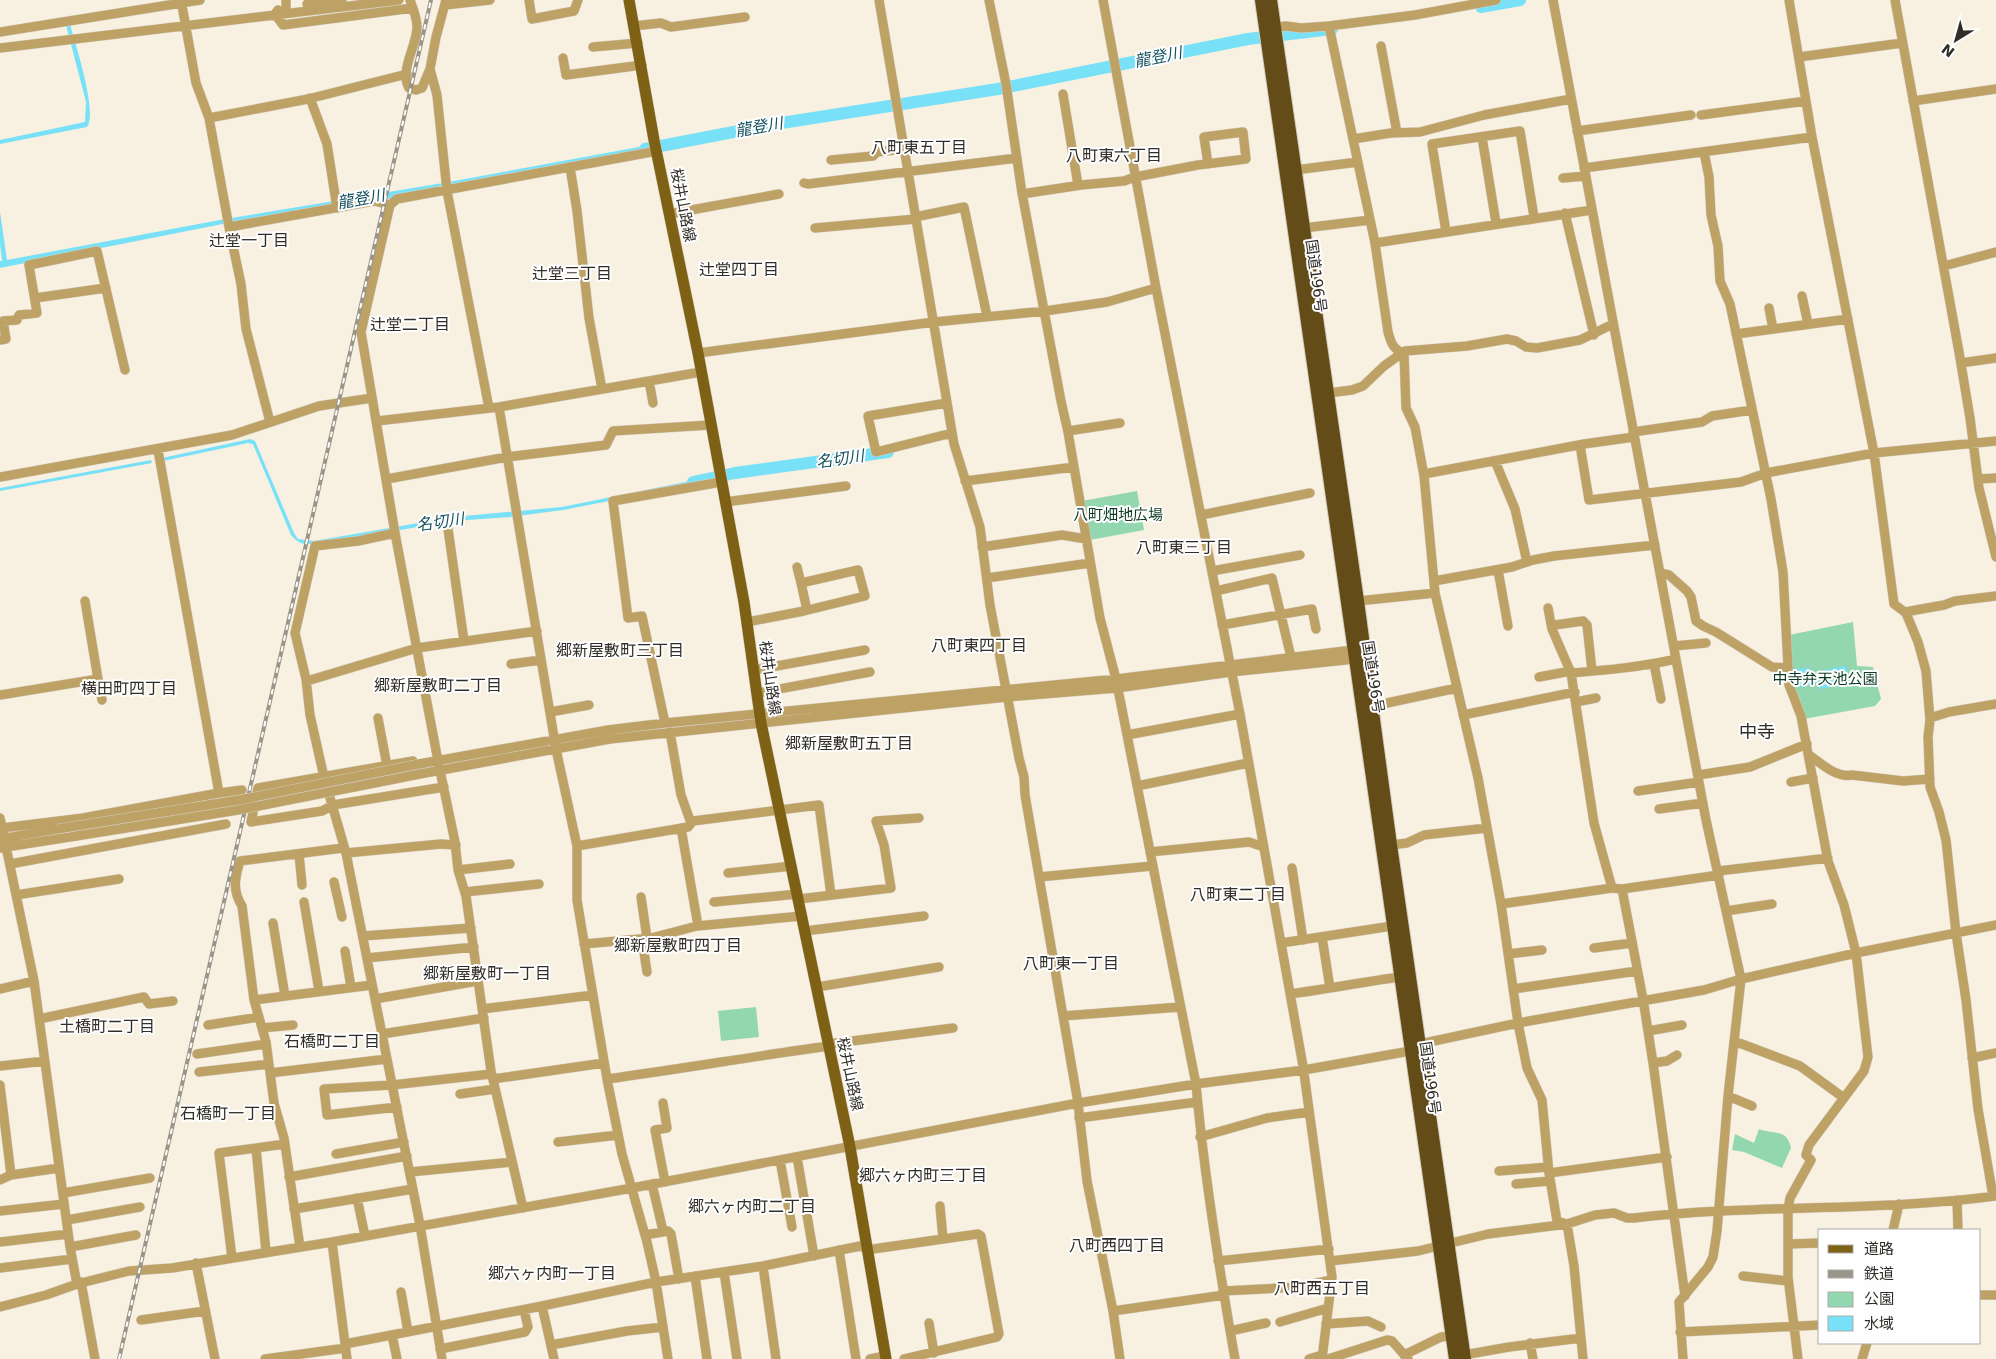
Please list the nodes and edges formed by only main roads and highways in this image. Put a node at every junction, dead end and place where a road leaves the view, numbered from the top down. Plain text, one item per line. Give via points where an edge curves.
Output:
1 (629, 0) edge
2 (1261, 0) edge
3 (1271, 0) edge
4 (1270, 34) junction
5 (1358, 654) junction
6 (1415, 1047) junction
7 (1444, 1246) junction
8 (886, 1358) edge
9 (1461, 1358) edge

1 - 8 main road, 桜井山路線 via 698,353 747,622 761,719 850,1147
2 - 4 highway, 国道196号
3 - 4 highway, 国道196号
4 - 5 highway, 国道196号
4 - 5 highway, 国道196号 via 1295,170 1358,601
5 - 6 highway, 国道196号 via 1392,926
5 - 6 highway, 国道196号 via 1373,706
6 - 7 highway, 国道196号
7 - 9 highway, 国道196号
7 - 9 highway, 国道196号 via 1451,1336

